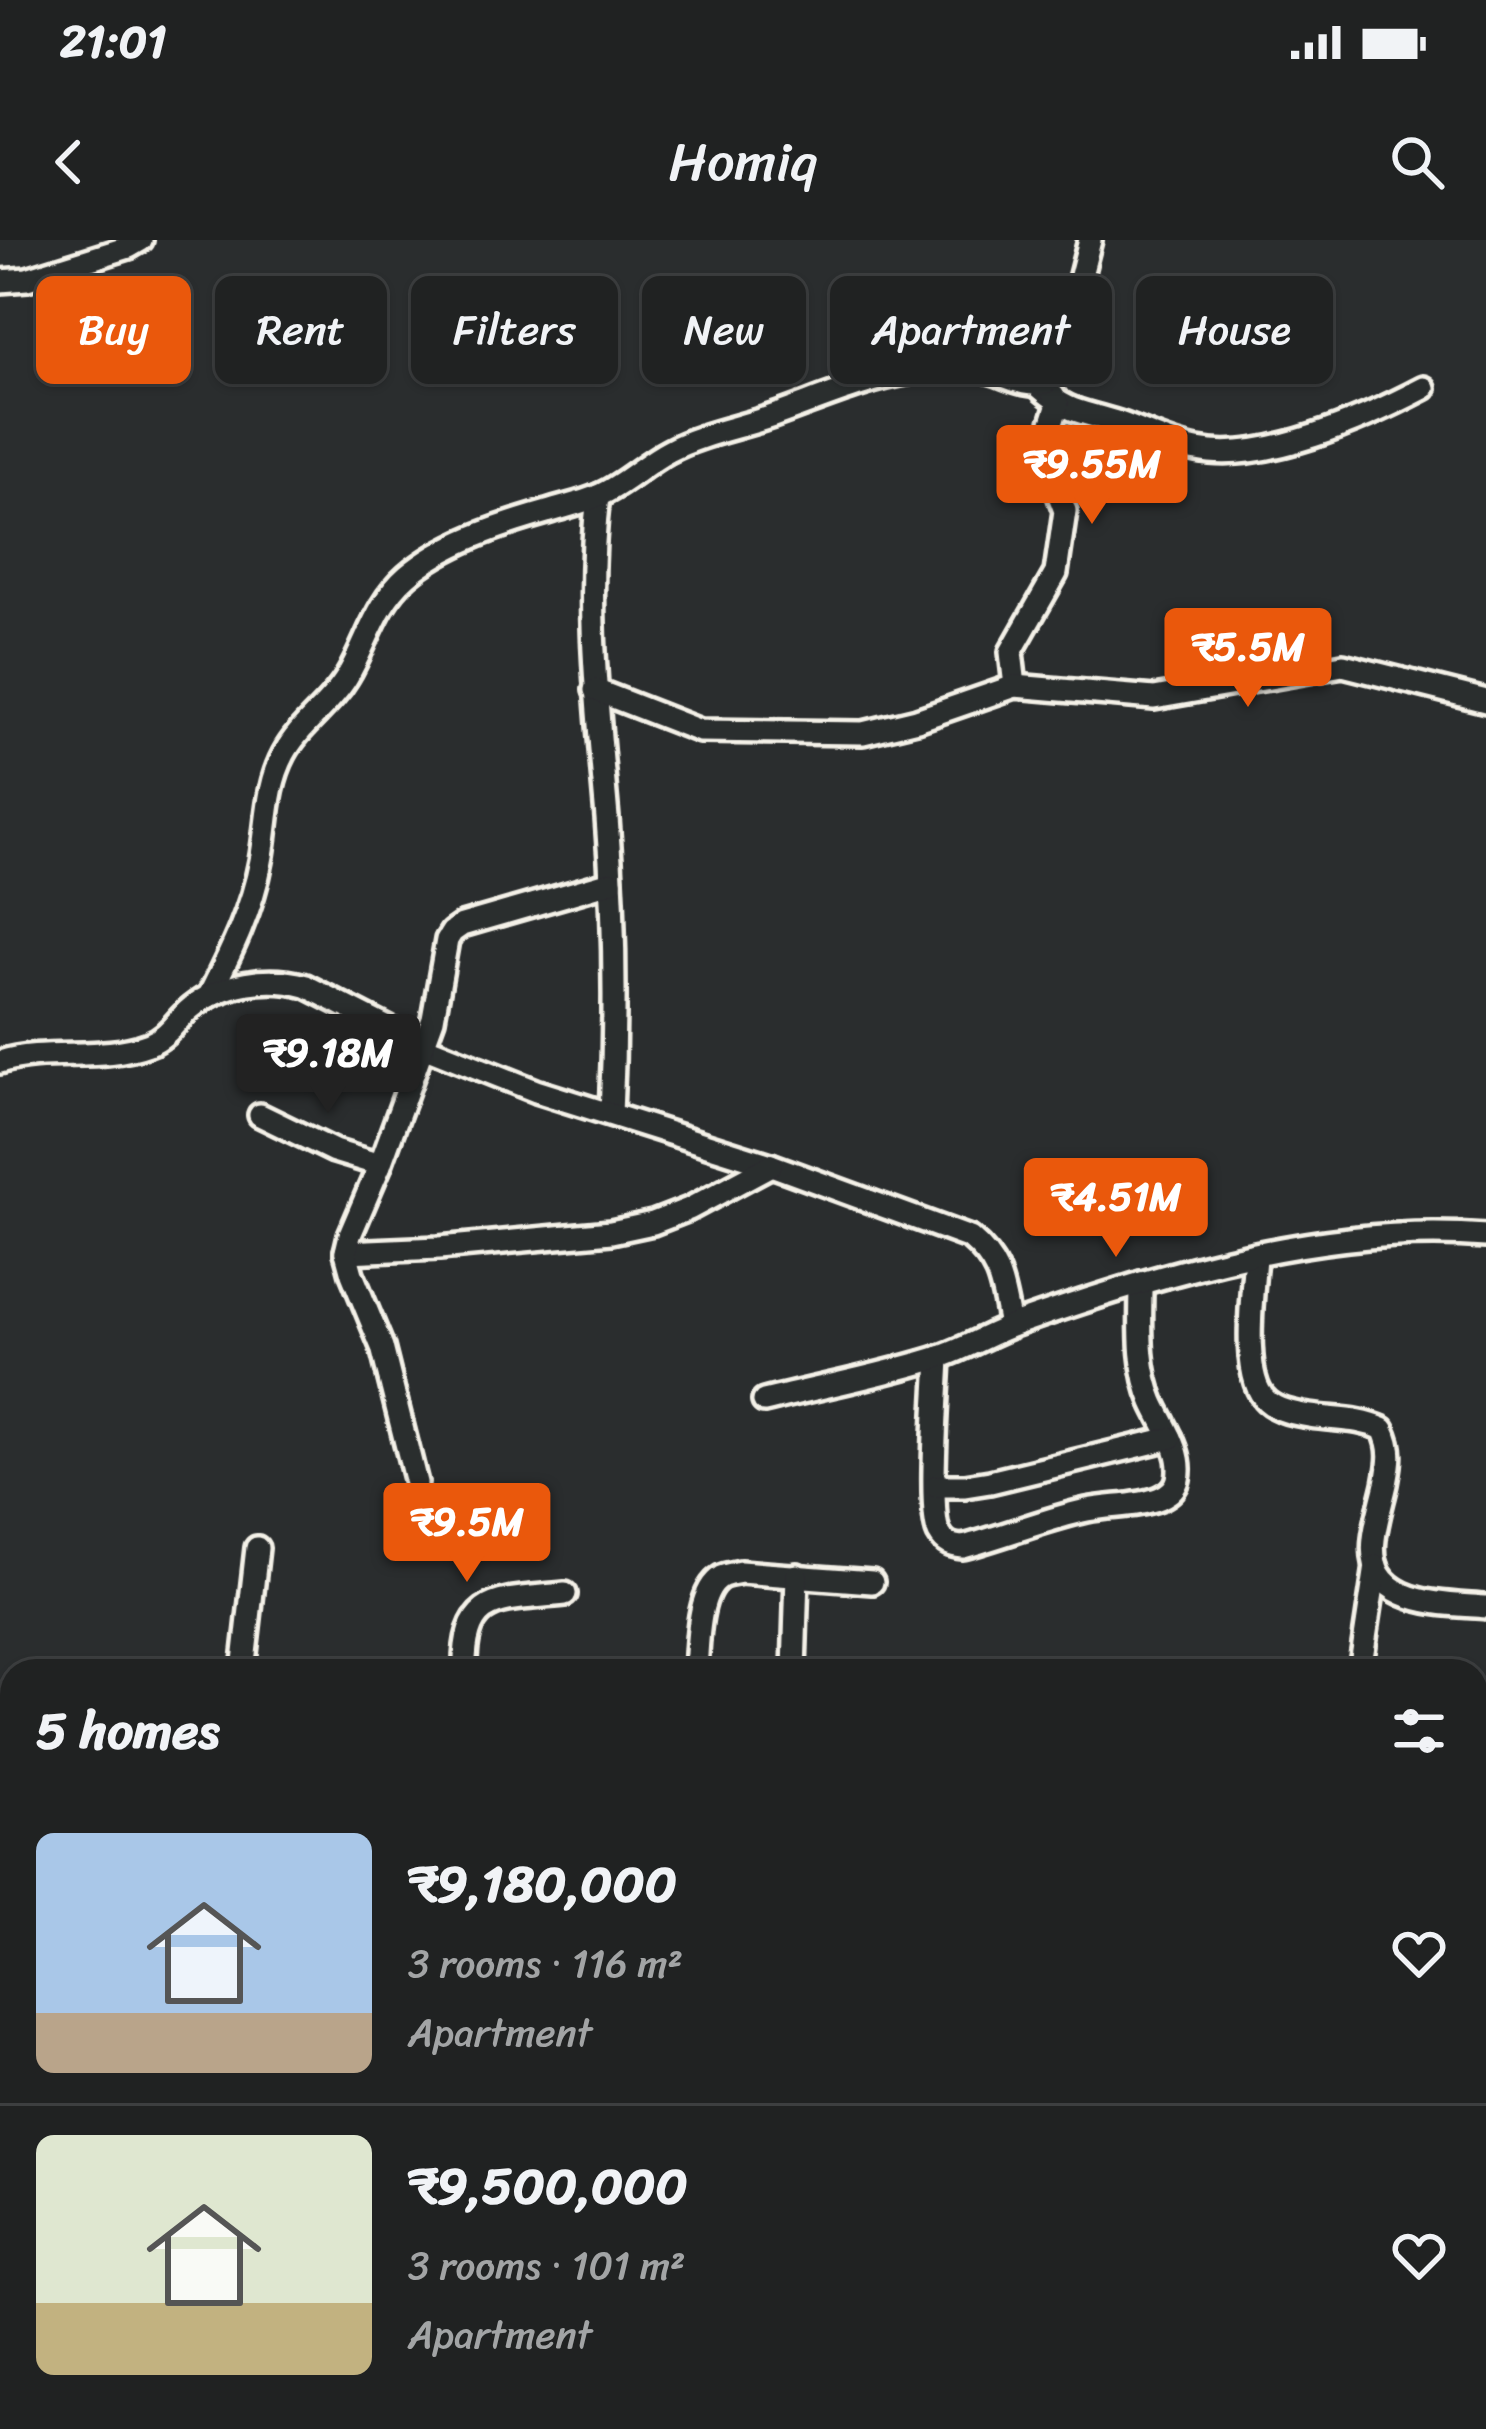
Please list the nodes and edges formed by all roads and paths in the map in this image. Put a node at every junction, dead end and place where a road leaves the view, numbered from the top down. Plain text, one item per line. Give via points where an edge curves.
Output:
1 (141, 240) edge
2 (1090, 240) edge
3 (1081, 276) edge
4 (0, 281) edge
5 (865, 384) edge
6 (1042, 384) edge
7 (1424, 388) dead end
8 (1058, 404) junction
9 (598, 496) junction
10 (1015, 686) junction
11 (595, 690) junction
12 (1486, 701) edge
13 (611, 882) junction
14 (208, 996) junction
15 (423, 1046) junction
16 (0, 1062) edge
17 (611, 1114) junction
18 (260, 1115) dead end
19 (380, 1165) junction
20 (771, 1165) junction
21 (1486, 1236) edge
22 (346, 1252) junction
23 (1255, 1256) junction
24 (1141, 1283) junction
25 (1010, 1326) junction
26 (939, 1357) junction
27 (764, 1401) dead end
28 (1171, 1438) junction
29 (416, 1483) dead end
30 (935, 1486) junction
31 (257, 1548) dead end
32 (1376, 1566) junction
33 (797, 1575) junction
34 (872, 1582) dead end
35 (565, 1594) dead end
36 (1486, 1607) edge
37 (244, 1659) edge
38 (466, 1659) edge
39 (697, 1659) edge
40 (794, 1659) edge
41 (1362, 1659) edge

1 - 4 street
2 - 3 street
5 - 9 street via 668,451
6 - 8 street
7 - 8 street via 1369,417 1227,453
8 - 10 street via 1043,452 1065,511 1056,574 1011,652
9 - 11 street
9 - 14 street via 457,546 388,596 347,677 300,729 275,772 248,913
10 - 11 street via 862,734 700,730
10 - 12 street via 1154,698 1343,665
11 - 13 street
13 - 15 street via 452,932
13 - 17 street
14 - 15 street via 288,981
14 - 16 street via 143,1046
15 - 17 street
15 - 19 street
17 - 20 street
18 - 19 street
19 - 22 street
20 - 22 street via 689,1209 611,1232
20 - 25 street via 970,1238 990,1255
21 - 23 street via 1348,1239
22 - 29 street via 382,1347
23 - 24 street
23 - 32 street via 1251,1362 1265,1400 1309,1416 1365,1421 1390,1442
24 - 25 street
24 - 28 street via 1144,1377
25 - 26 street
26 - 27 street
26 - 30 street
28 - 30 street via 990,1482
28 - 30 street via 1179,1476 1166,1496 963,1547 947,1543 937,1528
31 - 37 street
32 - 36 street via 1404,1596
32 - 41 street
33 - 34 street
33 - 39 street via 721,1577 703,1604
33 - 40 street
35 - 38 street via 485,1606 467,1632

